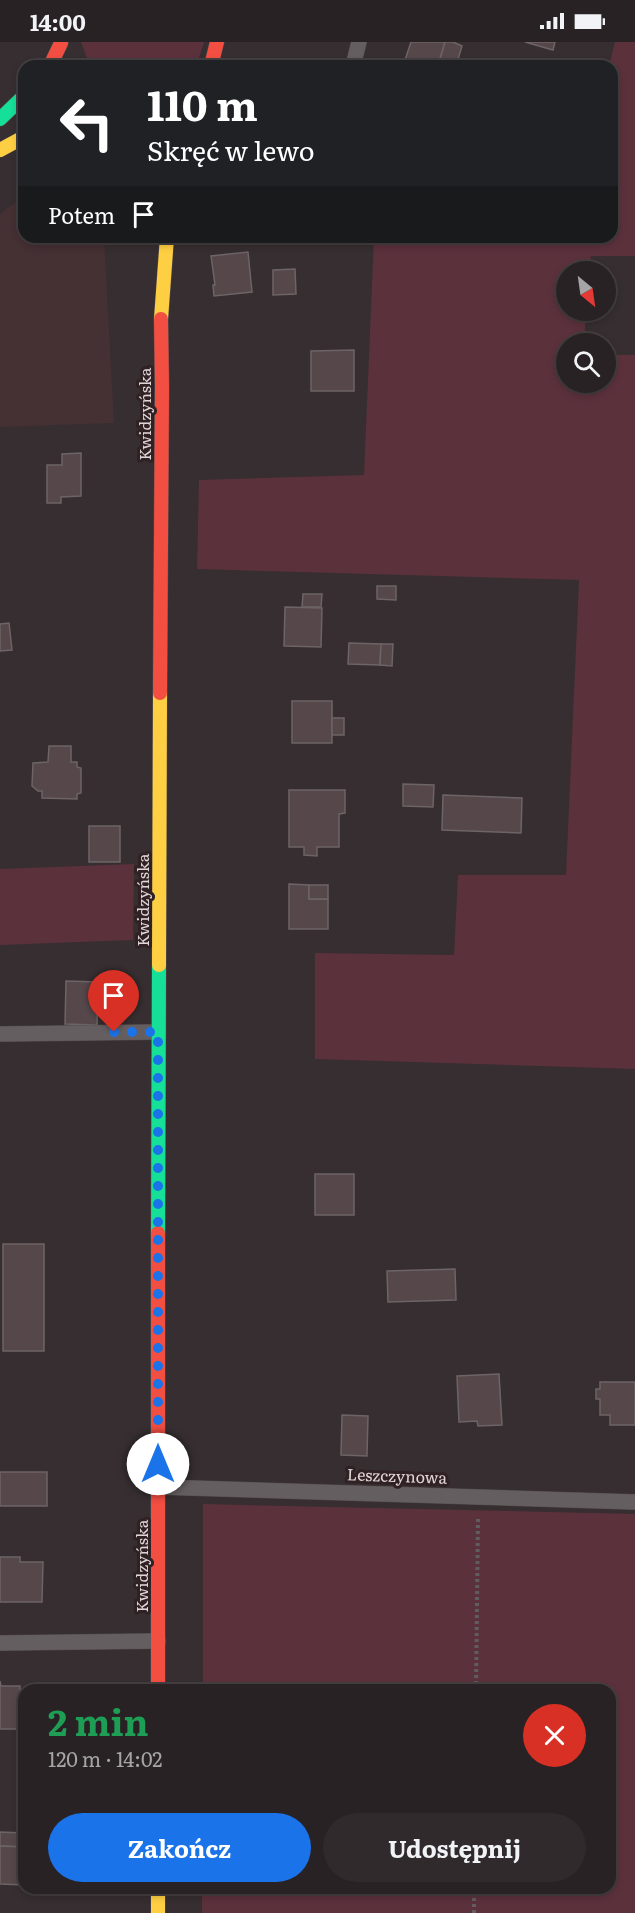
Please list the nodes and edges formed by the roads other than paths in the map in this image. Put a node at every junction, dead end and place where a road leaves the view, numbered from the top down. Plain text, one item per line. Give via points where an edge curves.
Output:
1 (61, 42) edge
2 (218, 42) edge
3 (359, 42) edge
4 (53, 60) edge
5 (66, 60) edge
6 (213, 60) edge
7 (354, 60) edge
8 (18, 102) edge
9 (0, 119) edge
10 (18, 140) edge
11 (0, 150) edge
12 (167, 243) edge
13 (151, 270) dead end
14 (160, 326) junction
15 (158, 1032) junction
16 (0, 1034) edge
17 (158, 1487) junction
18 (635, 1502) edge
19 (158, 1641) junction
20 (0, 1643) edge
21 (158, 1684) edge
22 (158, 1894) edge
23 (158, 1913) edge

1 - 4 main road
1 - 5 main road
2 - 6 main road
3 - 7 lane
8 - 9 main road
10 - 11 main road
12 - 14 main road
13 - 14 main road
14 - 15 main road, Kwidzyńska
15 - 16 lane
15 - 17 main road, Kwidzyńska
17 - 18 lane, Leszczynowa
17 - 19 main road, Kwidzyńska
19 - 20 lane
19 - 21 main road, Kwidzyńska
22 - 23 main road

